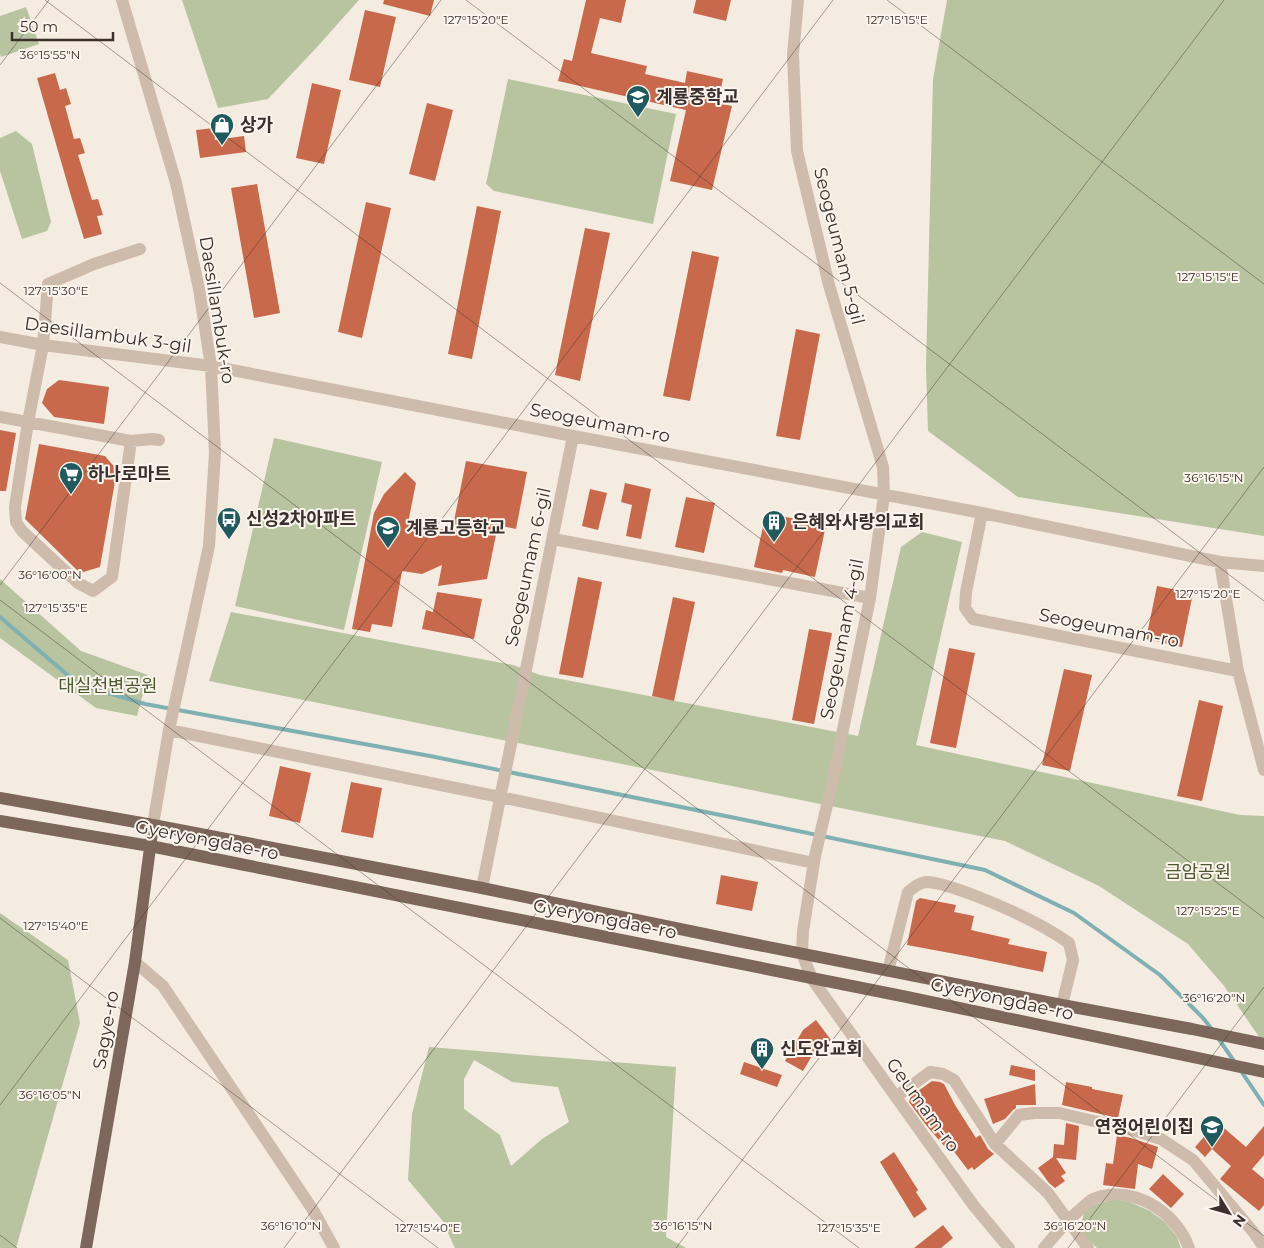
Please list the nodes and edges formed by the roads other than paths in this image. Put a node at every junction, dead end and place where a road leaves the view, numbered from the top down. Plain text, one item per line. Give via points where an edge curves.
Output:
1 (122, 0) edge
2 (798, 0) edge
3 (140, 249) dead end
4 (0, 337) edge
5 (43, 345) junction
6 (211, 366) junction
7 (0, 417) edge
8 (28, 422) junction
9 (573, 436) junction
10 (160, 440) dead end
11 (131, 441) junction
12 (884, 495) junction
13 (982, 513) junction
14 (552, 539) junction
15 (1220, 562) junction
16 (1264, 566) edge
17 (870, 598) junction
18 (1238, 671) junction
19 (169, 730) junction
20 (1264, 770) edge
21 (500, 797) junction
22 (0, 798) edge
23 (0, 820) edge
24 (153, 825) junction
25 (150, 846) junction
26 (815, 860) junction
27 (482, 888) junction
28 (802, 953) junction
29 (136, 962) junction
30 (888, 971) junction
31 (812, 979) junction
32 (1062, 1005) junction
33 (1264, 1044) edge
34 (1264, 1072) edge
35 (896, 1097) junction
36 (995, 1144) junction
37 (1067, 1220) junction
38 (86, 1248) edge
39 (334, 1248) edge
40 (1009, 1248) edge
41 (1044, 1248) edge
42 (1088, 1248) edge
43 (1189, 1248) edge
44 (1264, 1248) edge

1 - 6 street, Daesillambuk-ro via 176,184 200,289
2 - 12 street, Seogeumam 5-gil via 792,55 797,151 829,285 882,467
3 - 5 street via 48,284
4 - 5 street, Daesillambuk 3-gil
5 - 6 street, Daesillambuk 3-gil
5 - 8 street
6 - 9 street, Seogeumam-ro
6 - 19 street, Daesillambuk-ro via 214,453 209,546
7 - 8 street
8 - 11 street
8 - 11 street via 15,507 16,522 78,583 93,591 112,577
9 - 12 street, Seogeumam-ro
9 - 14 street, Seogeumam 6-gil
10 - 11 street
12 - 13 street, Seogeumam-ro
12 - 17 street, Seogeumam 4-gil
13 - 15 street, Seogeumam-ro
13 - 18 street, Seogeumam-ro via 965,608 973,619
14 - 17 street
14 - 21 street, Seogeumam 6-gil
15 - 16 street, Seogeumam-ro
15 - 18 street
17 - 26 street, Seogeumam 4-gil
18 - 20 street
19 - 21 street
19 - 24 street
21 - 26 street
21 - 27 street
22 - 24 main road, Gyeryongdae-ro
23 - 25 main road, Gyeryongdae-ro
24 - 25 main road
24 - 27 main road, Gyeryongdae-ro
25 - 29 main road, Sagye-ro
25 - 31 main road, Gyeryongdae-ro
26 - 28 street
27 - 28 main road, Gyeryongdae-ro
28 - 30 main road, Gyeryongdae-ro
28 - 31 street
29 - 38 main road, Sagye-ro
29 - 39 street via 163,986 313,1210
30 - 32 main road, Gyeryongdae-ro
30 - 32 street via 908,892 927,882 957,889 1008,909 1069,943 1073,960
31 - 34 main road, Gyeryongdae-ro
31 - 35 street, Geumam-ro
32 - 33 main road, Gyeryongdae-ro
35 - 36 street via 930,1072 942,1074 954,1080
35 - 40 street, Geumam-ro via 974,1206
36 - 37 street via 1048,1193
36 - 44 street via 1019,1115 1034,1113 1059,1113 1161,1139 1193,1160
37 - 41 street
37 - 42 street
37 - 43 street via 1091,1200 1110,1194 1131,1196 1162,1211 1176,1225

